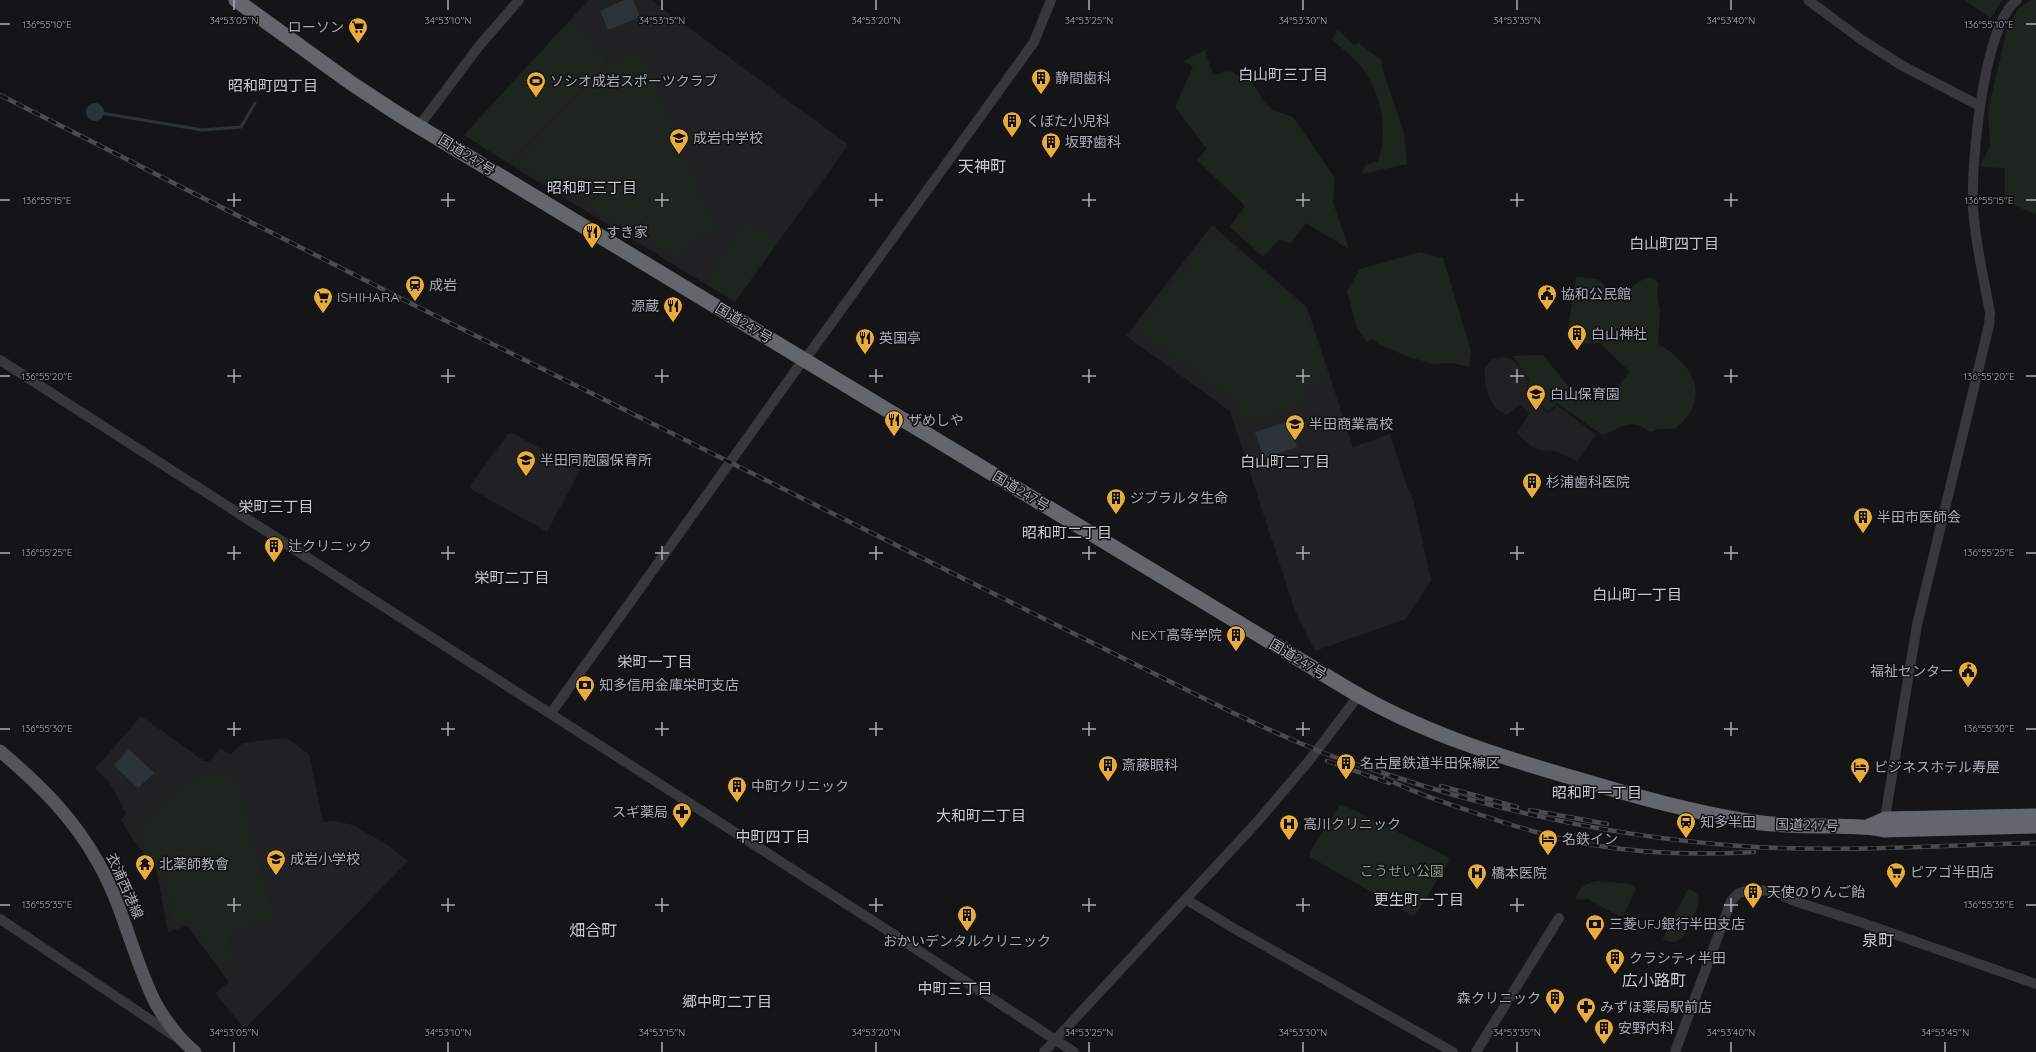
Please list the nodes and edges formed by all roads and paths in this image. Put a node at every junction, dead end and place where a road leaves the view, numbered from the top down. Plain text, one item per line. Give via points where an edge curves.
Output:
1 (236, 0) edge
2 (519, 0) edge
3 (1051, 0) edge
4 (1808, 0) edge
5 (2017, 0) edge
6 (1980, 106) junction
7 (419, 126) junction
8 (0, 360) edge
9 (804, 360) junction
10 (1359, 696) junction
11 (551, 713) junction
12 (0, 751) edge
13 (2036, 816) edge
14 (1884, 825) junction
15 (2036, 826) edge
16 (1187, 900) junction
17 (1559, 918) dead end
18 (0, 919) edge
19 (2036, 984) edge
20 (156, 1004) junction
21 (144, 1015) junction
22 (181, 1040) junction
23 (1055, 1040) junction
24 (195, 1052) edge
25 (1044, 1052) edge
26 (1074, 1052) edge
27 (1453, 1052) edge
28 (1476, 1052) edge
29 (1675, 1052) edge

1 - 7 highway, 国道247号 via 351,83
2 - 7 street
3 - 9 street via 1034,42
4 - 6 street via 1901,65
5 - 6 street via 2010,5 1998,29
6 - 14 street via 1974,162 1973,210 1990,313 1989,325 1918,625
7 - 9 highway, 国道247号
8 - 11 street
9 - 10 highway, 国道247号
9 - 11 street
10 - 14 highway, 国道247号 via 1436,733 1523,764 1657,802 1757,822 1835,826
10 - 16 street via 1291,782
11 - 23 street
12 - 20 main road, 衣浦西港線 via 42,787 70,821 100,865
13 - 14 highway, 国道247号
14 - 15 highway, 国道247号
16 - 23 street
16 - 27 street
17 - 28 street
18 - 21 street
19 - 29 street via 1797,902 1772,891 1749,890 1739,893 1731,901
20 - 21 street via 156,1012 152,1016
20 - 22 main road, 衣浦西港線
21 - 22 street
22 - 24 main road, 衣浦西港線
23 - 25 street
23 - 26 street

